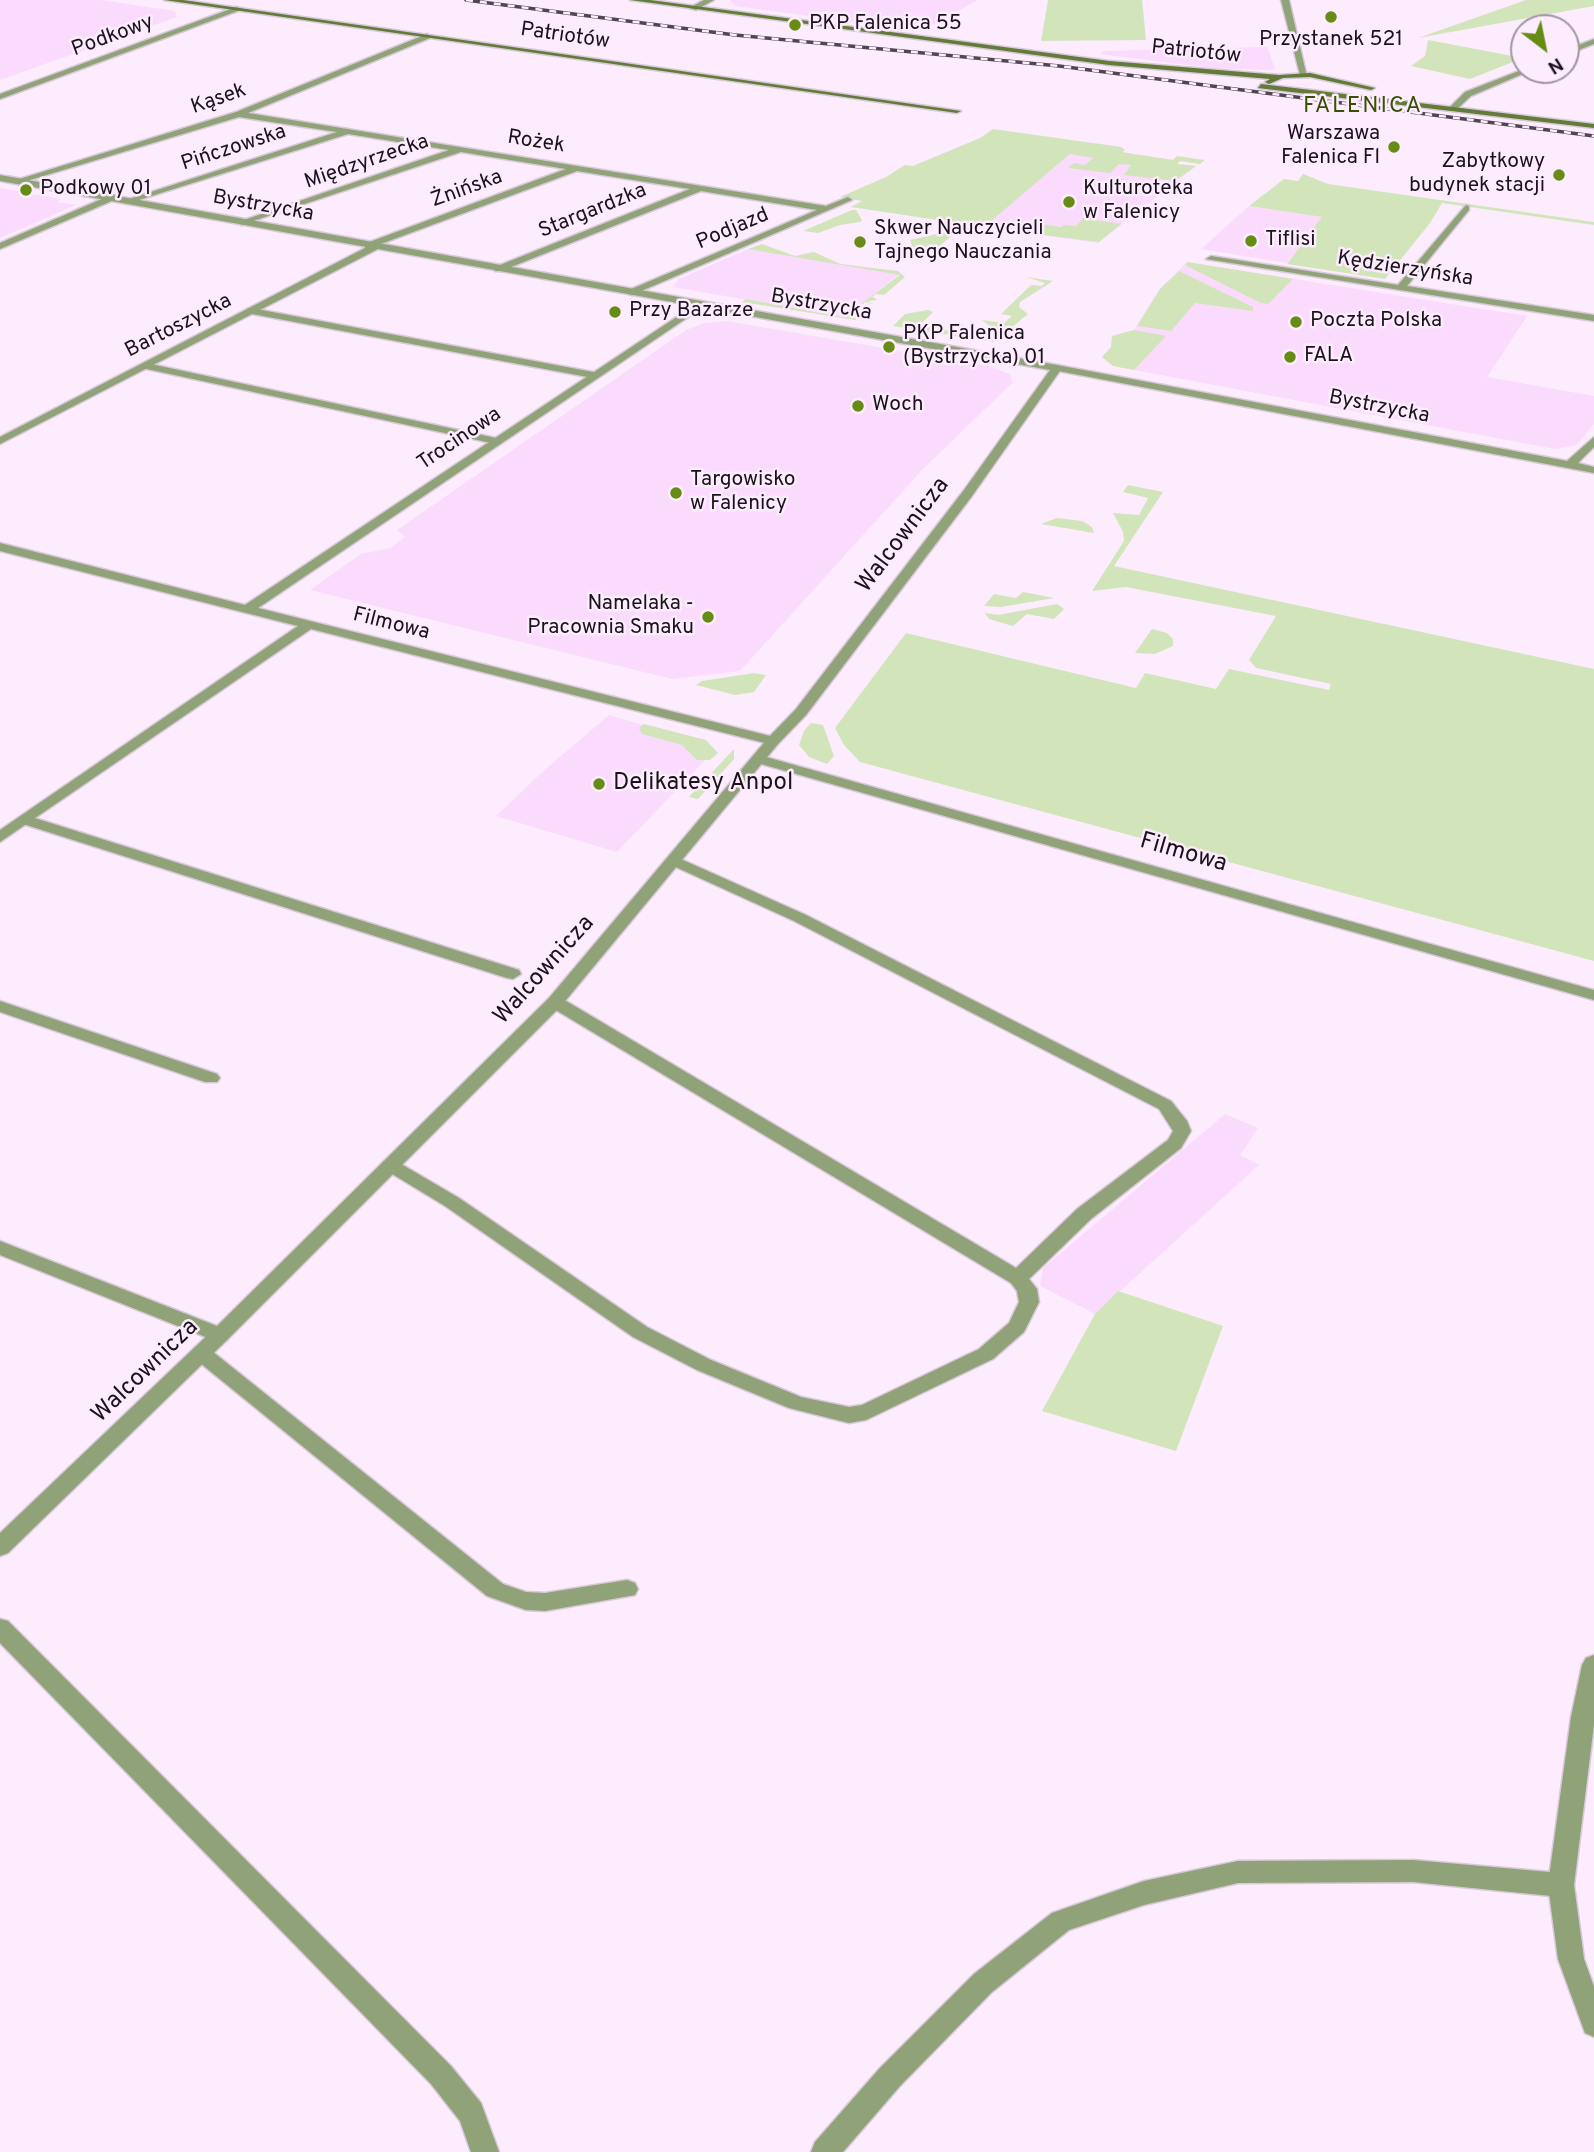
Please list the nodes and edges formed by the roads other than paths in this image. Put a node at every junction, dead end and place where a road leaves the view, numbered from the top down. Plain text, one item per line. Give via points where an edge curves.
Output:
1 (168, 0) edge
2 (634, 0) edge
3 (710, 0) edge
4 (1285, 0) edge
5 (692, 8) junction
6 (239, 9) junction
7 (427, 36) junction
8 (1109, 63) junction
9 (1304, 75) junction
10 (1279, 77) junction
11 (1510, 77) edge
12 (1338, 81) junction
13 (1244, 84) dead end
14 (1257, 86) dead end
15 (1271, 88) junction
16 (1333, 94) junction
17 (0, 97) edge
18 (1453, 106) junction
19 (957, 111) dead end
20 (239, 114) junction
21 (1594, 126) edge
22 (350, 131) junction
23 (462, 149) junction
24 (579, 167) junction
25 (0, 178) edge
26 (17, 181) junction
27 (701, 188) junction
28 (111, 198) junction
29 (848, 200) dead end
30 (129, 202) junction
31 (1466, 208) dead end
32 (828, 209) junction
33 (244, 223) junction
34 (0, 246) edge
35 (371, 246) junction
36 (1211, 259) dead end
37 (498, 269) junction
38 (1400, 289) junction
39 (632, 292) junction
40 (698, 305) junction
41 (251, 311) junction
42 (1594, 318) edge
43 (146, 366) junction
44 (1057, 368) junction
45 (593, 375) junction
46 (1594, 440) edge
47 (0, 441) edge
48 (496, 441) junction
49 (1569, 466) junction
50 (1594, 470) edge
51 (0, 547) edge
52 (246, 610) junction
53 (307, 626) junction
54 (773, 741) junction
55 (759, 759) junction
56 (25, 820) junction
57 (0, 837) edge
58 (674, 861) junction
59 (513, 974) dead end
60 (1594, 995) edge
61 (555, 1002) junction
62 (0, 1006) edge
63 (211, 1078) dead end
64 (390, 1165) junction
65 (0, 1248) edge
66 (1018, 1278) junction
67 (220, 1335) junction
68 (201, 1353) junction
69 (0, 1547) edge
70 (626, 1590) dead end
71 (0, 1628) edge
72 (1594, 1665) edge
73 (1561, 1885) junction
74 (1594, 2024) edge
75 (831, 2150) edge
76 (485, 2152) edge

1 - 6 main road, Patriotów
2 - 5 main road, Patriotów
3 - 5 street
4 - 9 street
5 - 8 main road, Patriotów
6 - 7 main road, Patriotów
6 - 17 street, Podkowy
7 - 19 main road, Patriotów
7 - 20 street, Kąsek
8 - 10 main road, Patriotów
8 - 13 main road, Patriotów
9 - 10 main road, Patriotów
9 - 12 main road, Patriotów
10 - 15 main road via 1269,82
11 - 18 street via 1468,94
12 - 16 main road via 1345,88
12 - 18 main road
14 - 15 main road, Patriotów
15 - 16 main road, Patriotów
16 - 18 main road
18 - 21 main road
20 - 22 street, Rożek
20 - 26 street, Kąsek
22 - 23 street, Rożek
22 - 30 street, Pińczowska
23 - 24 street, Rożek
23 - 33 street, Międzyrzecka
24 - 27 street, Rożek
24 - 35 street, Żnińska
25 - 26 street, Bystrzycka
26 - 28 street, Bystrzycka
27 - 32 street, Rożek
27 - 37 street, Stargardzka
28 - 30 street, Bystrzycka
28 - 34 street
29 - 32 street, Podjazd
30 - 33 street, Bystrzycka
31 - 38 street
32 - 39 street, Podjazd
33 - 35 street, Bystrzycka
35 - 37 street, Bystrzycka
35 - 41 street, Bartoszycka
36 - 38 street, Kędzierzyńska
37 - 39 street, Bystrzycka
38 - 42 street, Kędzierzyńska
39 - 40 street, Bystrzycka
40 - 44 street, Bystrzycka
40 - 45 street, Trocinowa
41 - 43 street, Bartoszycka
41 - 45 street
43 - 47 street, Bartoszycka
43 - 48 street
44 - 49 street, Bystrzycka
44 - 54 street, Walcownicza via 897,587 801,712
45 - 48 street, Trocinowa
46 - 49 street
48 - 52 street, Trocinowa
49 - 50 street, Bystrzycka
51 - 52 street, Filmowa
52 - 53 street, Filmowa
53 - 54 street, Filmowa
53 - 56 street
54 - 55 street, Walcownicza
55 - 58 street, Walcownicza
55 - 60 street, Filmowa
56 - 57 street
56 - 59 street
58 - 61 street, Walcownicza
58 - 66 street via 800,918 1165,1105 1182,1132 1175,1144 1084,1214
61 - 64 street, Walcownicza
61 - 66 street
62 - 63 street
64 - 66 street via 452,1202 640,1332 704,1365 824,1411 866,1412 986,1354 1017,1327 1029,1302 1027,1289
64 - 67 street, Walcownicza
65 - 67 street
67 - 68 street, Walcownicza
68 - 69 street, Walcownicza
68 - 70 street via 495,1590 545,1602
71 - 76 street via 441,2075 471,2113
72 - 73 street
73 - 74 street via 1571,1959
73 - 75 street via 1413,1871 1238,1872 1144,1893 1060,1921 983,1983 890,2077

